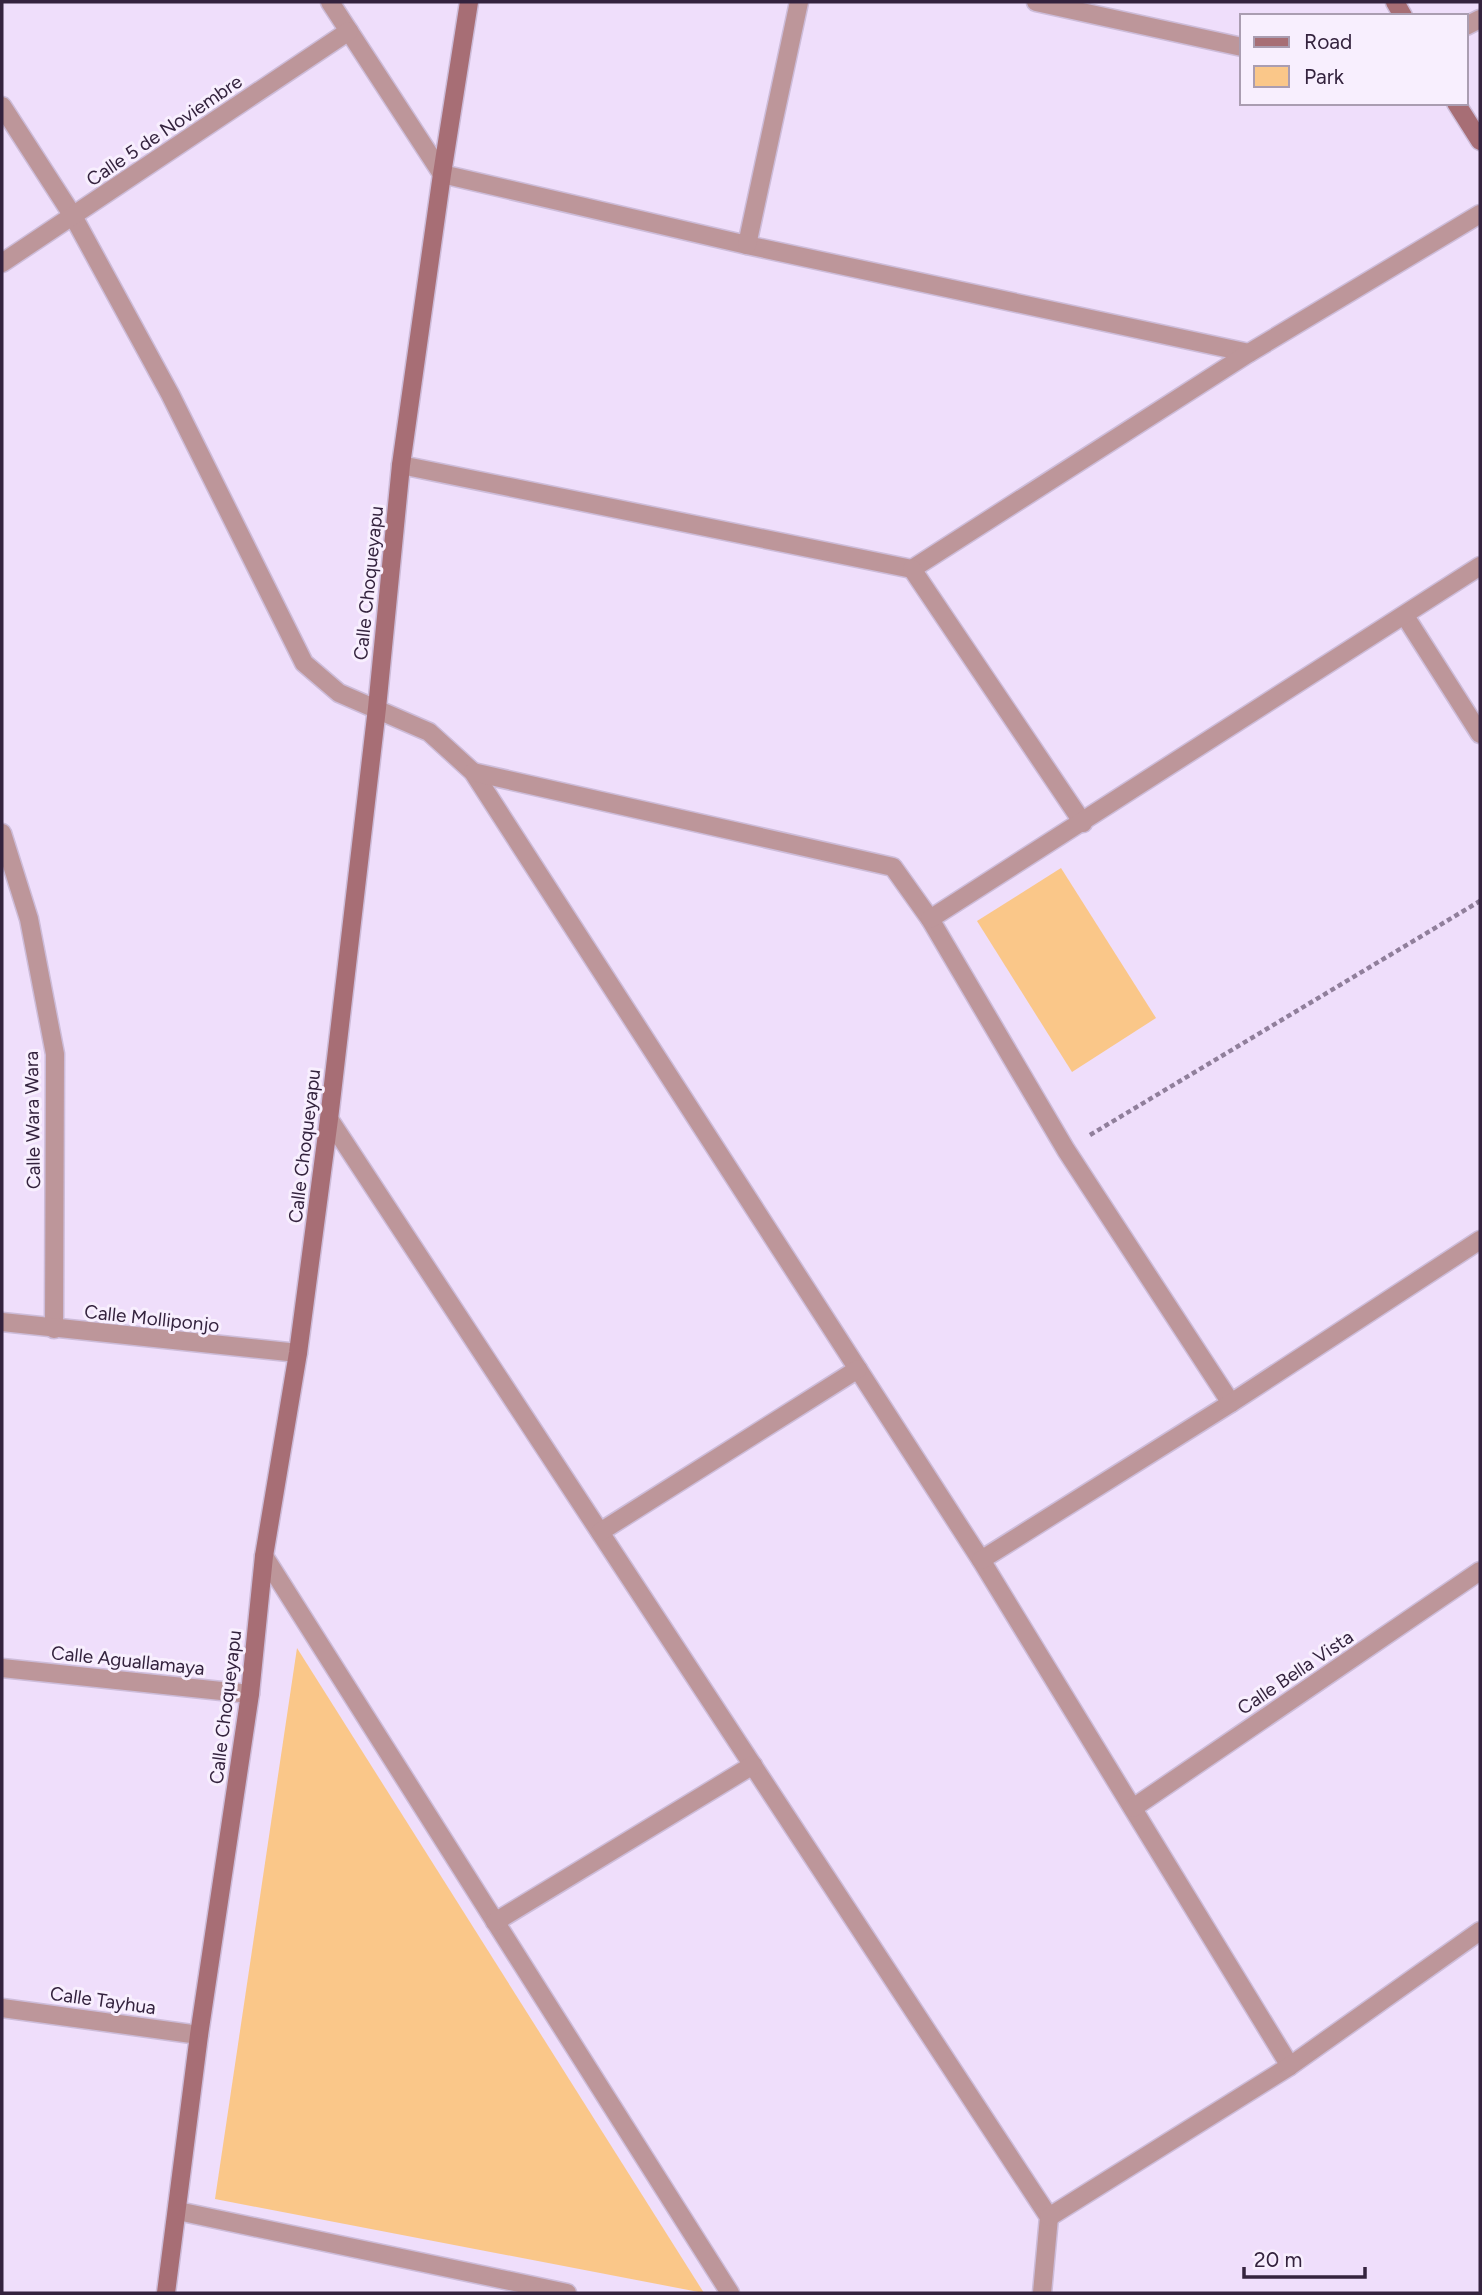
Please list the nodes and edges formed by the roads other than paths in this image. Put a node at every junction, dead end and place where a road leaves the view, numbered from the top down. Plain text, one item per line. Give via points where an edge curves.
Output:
1 (330, 2) edge
2 (469, 2) edge
3 (799, 2) edge
4 (1036, 2) edge
5 (349, 31) junction
6 (1240, 47) edge
7 (1457, 105) edge
8 (2, 106) edge
9 (1480, 141) edge
10 (442, 174) junction
11 (1480, 214) edge
12 (73, 216) junction
13 (747, 245) junction
14 (2, 263) edge
15 (1248, 353) junction
16 (401, 465) junction
17 (1480, 566) edge
18 (912, 569) junction
19 (1405, 616) junction
20 (377, 708) junction
21 (1480, 734) edge
22 (474, 772) junction
23 (1083, 823) junction
24 (2, 834) edge
25 (930, 919) junction
26 (328, 1119) junction
27 (1480, 1240) edge
28 (2, 1322) edge
29 (54, 1329) junction
30 (298, 1353) junction
31 (858, 1370) junction
32 (1231, 1403) junction
33 (600, 1532) junction
34 (264, 1556) junction
35 (981, 1560) junction
36 (1480, 1572) edge
37 (2, 1668) edge
38 (250, 1694) junction
39 (753, 1765) junction
40 (1133, 1808) junction
41 (495, 1922) junction
42 (1480, 1931) edge
43 (2, 2008) edge
44 (199, 2035) junction
45 (1290, 2066) junction
46 (178, 2211) junction
47 (1049, 2217) junction
48 (166, 2293) edge
49 (568, 2293) edge
50 (730, 2293) edge
51 (1041, 2293) edge

1 - 5 street
2 - 10 street, Calle Choqueyapu
3 - 13 street
4 - 6 street
5 - 10 street
5 - 12 street, Calle 5 de Noviembre
7 - 9 street
8 - 12 street
10 - 13 street
10 - 16 street, Calle Choqueyapu
11 - 15 street
12 - 14 street, Calle 5 de Noviembre
12 - 20 street via 170,394 304,663 339,693
13 - 15 street
15 - 18 street
16 - 18 street
16 - 20 street, Calle Choqueyapu
17 - 19 street
18 - 23 street
19 - 21 street
19 - 23 street
20 - 22 street via 429,732
20 - 26 street, Calle Choqueyapu
22 - 25 street via 892,867
22 - 31 street
23 - 25 street
24 - 29 street, Calle Wara Wara via 29,919 55,1055
25 - 32 street via 1066,1150
26 - 30 street, Calle Choqueyapu
26 - 33 street
27 - 32 street
28 - 29 street, Calle Molliponjo
29 - 30 street, Calle Molliponjo
30 - 34 street, Calle Choqueyapu
31 - 33 street
31 - 35 street
32 - 35 street
33 - 39 street
34 - 38 street, Calle Choqueyapu
34 - 41 street
35 - 40 street
36 - 40 street, Calle Bella Vista
37 - 38 street, Calle Aguallamaya
38 - 44 street, Calle Choqueyapu
39 - 41 street
39 - 47 street
40 - 45 street
41 - 50 street
42 - 45 street
43 - 44 street, Calle Tayhua
44 - 46 street, Calle Choqueyapu
45 - 47 street
46 - 48 street, Calle Choqueyapu
46 - 49 street
47 - 51 street

